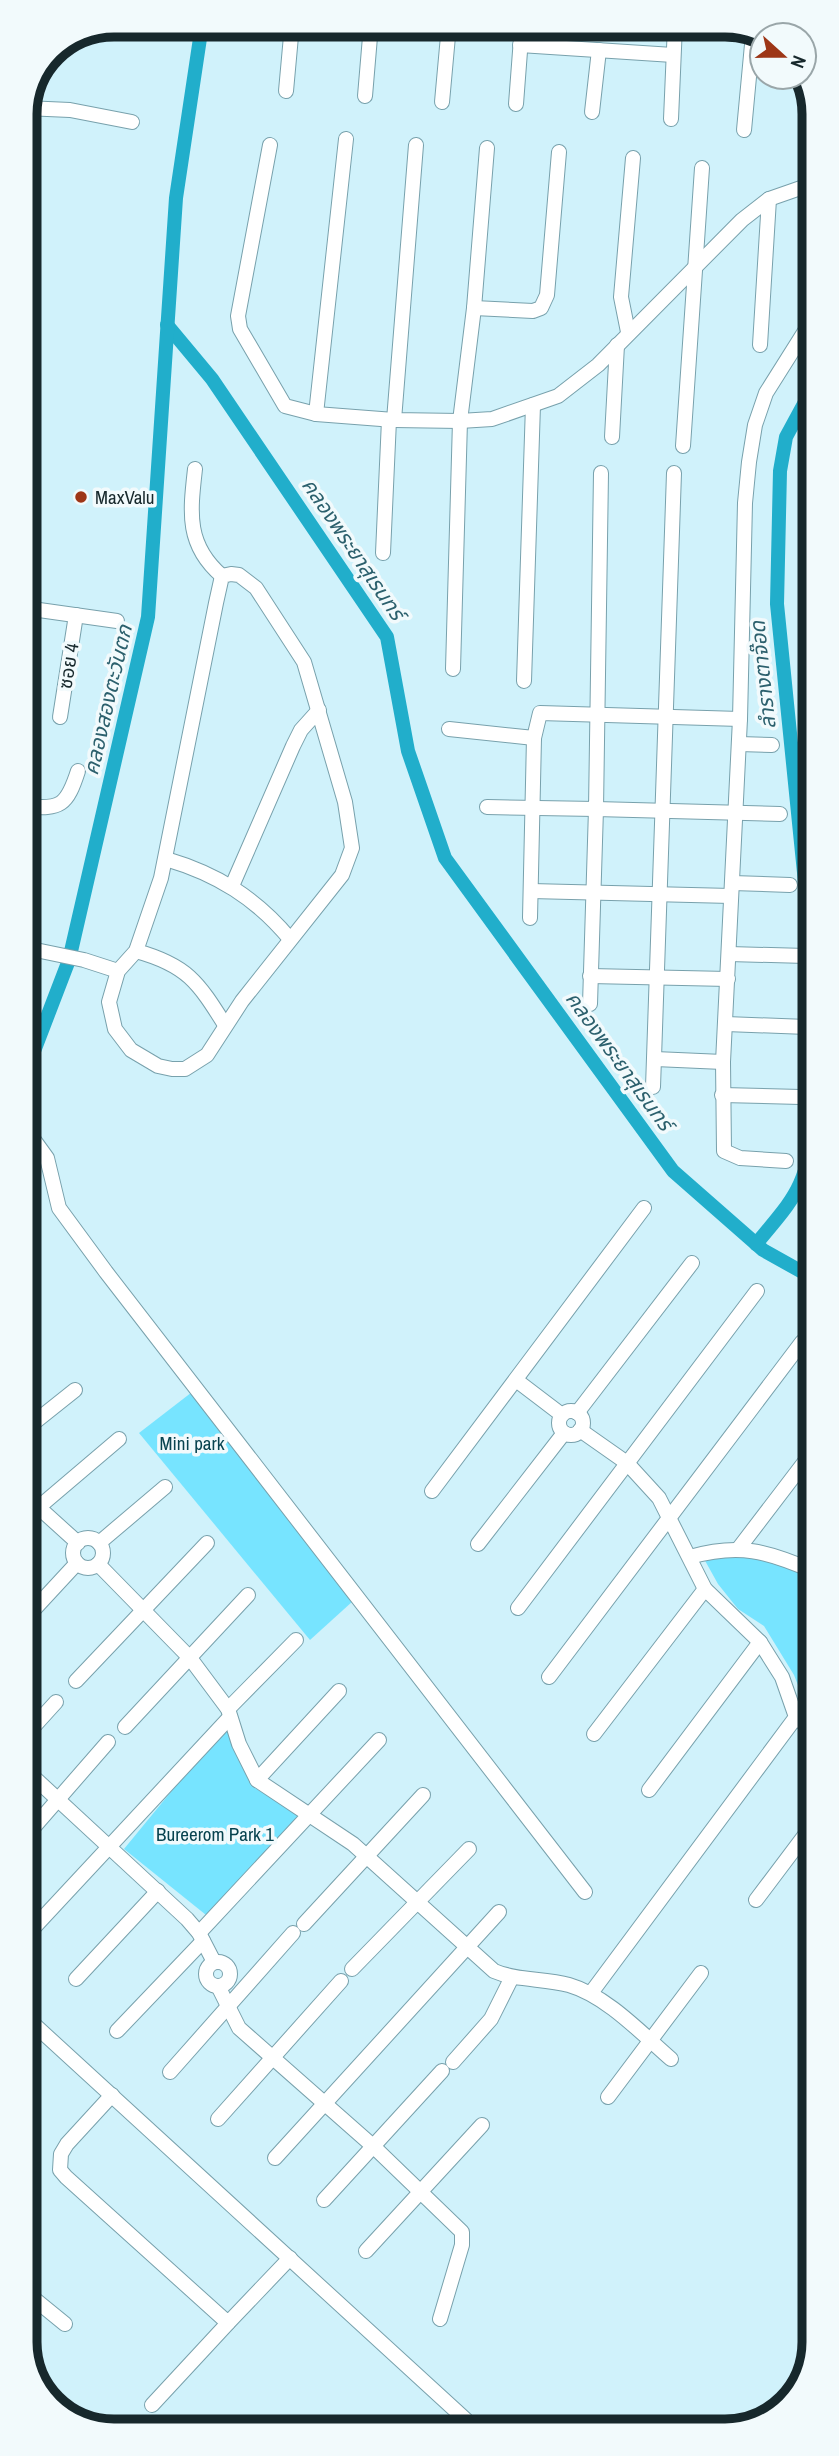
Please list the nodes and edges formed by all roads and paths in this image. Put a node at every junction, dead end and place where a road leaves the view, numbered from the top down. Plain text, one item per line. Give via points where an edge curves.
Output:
1 (291, 37) edge
2 (370, 37) edge
3 (448, 37) edge
4 (521, 37) edge
5 (674, 37) edge
6 (520, 45) junction
7 (599, 50) junction
8 (673, 55) junction
9 (748, 87) edge
10 (286, 91) dead end
11 (365, 96) dead end
12 (442, 102) dead end
13 (516, 103) dead end
14 (37, 109) edge
15 (592, 112) dead end
16 (671, 119) dead end
17 (132, 122) dead end
18 (744, 130) dead end
19 (346, 139) dead end
20 (270, 145) dead end
21 (416, 145) dead end
22 (487, 148) dead end
23 (559, 152) dead end
24 (633, 158) dead end
25 (702, 168) dead end
26 (802, 187) edge
27 (769, 199) junction
28 (694, 270) junction
29 (474, 308) junction
30 (628, 332) junction
31 (802, 334) edge
32 (617, 345) junction
33 (760, 345) dead end
34 (533, 405) junction
35 (316, 414) junction
36 (391, 420) junction
37 (460, 421) junction
38 (612, 438) dead end
39 (683, 446) dead end
40 (195, 469) dead end
41 (601, 473) dead end
42 (674, 473) dead end
43 (383, 553) dead end
44 (222, 576) junction
45 (37, 610) edge
46 (76, 615) junction
47 (117, 621) dead end
48 (453, 668) dead end
49 (524, 681) dead end
50 (319, 710) junction
51 (596, 713) junction
52 (60, 717) dead end
53 (664, 717) junction
54 (740, 719) junction
55 (449, 729) dead end
56 (534, 738) junction
57 (739, 744) junction
58 (772, 745) dead end
59 (78, 771) dead end
60 (37, 807) edge
61 (487, 807) dead end
62 (533, 808) junction
63 (596, 809) junction
64 (663, 811) junction
65 (736, 812) junction
66 (780, 814) dead end
67 (166, 859) junction
68 (790, 885) dead end
69 (232, 886) junction
70 (731, 890) junction
71 (531, 891) junction
72 (593, 892) junction
73 (660, 893) junction
74 (530, 918) dead end
75 (290, 939) junction
76 (37, 950) edge
77 (136, 951) junction
78 (729, 954) junction
79 (802, 956) edge
80 (118, 971) junction
81 (590, 976) junction
82 (657, 978) junction
83 (728, 979) junction
84 (590, 1004) dead end
85 (726, 1024) junction
86 (225, 1025) junction
87 (802, 1027) edge
88 (655, 1059) junction
89 (723, 1062) junction
90 (653, 1087) dead end
91 (722, 1095) junction
92 (801, 1097) dead end
93 (37, 1144) edge
94 (786, 1161) dead end
95 (643, 1208) dead end
96 (692, 1263) dead end
97 (757, 1291) dead end
98 (802, 1342) dead end
99 (516, 1380) junction
100 (75, 1390) dead end
101 (569, 1414) junction
102 (37, 1420) edge
103 (580, 1430) junction
104 (564, 1433) junction
105 (119, 1440) dead end
106 (627, 1463) junction
107 (802, 1465) edge
108 (165, 1487) dead end
109 (432, 1492) dead end
110 (37, 1497) edge
111 (37, 1508) edge
112 (671, 1518) junction
113 (78, 1542) junction
114 (206, 1542) dead end
115 (99, 1543) junction
116 (478, 1544) dead end
117 (739, 1548) junction
118 (690, 1557) junction
119 (78, 1563) junction
120 (99, 1564) junction
121 (802, 1566) edge
122 (705, 1588) junction
123 (248, 1595) dead end
124 (37, 1606) edge
125 (517, 1608) dead end
126 (144, 1610) junction
127 (296, 1640) dead end
128 (760, 1642) junction
129 (190, 1658) junction
130 (549, 1677) dead end
131 (76, 1681) dead end
132 (339, 1690) dead end
133 (56, 1702) dead end
134 (802, 1710) edge
135 (229, 1713) junction
136 (796, 1717) junction
137 (802, 1722) edge
138 (37, 1723) edge
139 (125, 1727) dead end
140 (594, 1734) dead end
141 (379, 1740) dead end
142 (108, 1742) dead end
143 (37, 1780) edge
144 (257, 1780) junction
145 (649, 1790) dead end
146 (423, 1795) dead end
147 (58, 1800) junction
148 (311, 1816) junction
149 (37, 1824) edge
150 (802, 1839) edge
151 (108, 1846) junction
152 (469, 1849) dead end
153 (368, 1857) junction
154 (158, 1891) junction
155 (585, 1892) dead end
156 (756, 1900) dead end
157 (418, 1903) junction
158 (499, 1912) dead end
159 (37, 1923) edge
160 (201, 1937) junction
161 (467, 1948) junction
162 (352, 1969) dead end
163 (701, 1973) dead end
164 (512, 1977) junction
165 (76, 1979) dead end
166 (341, 1981) dead end
167 (591, 1993) junction
168 (228, 2009) junction
169 (37, 2027) edge
170 (117, 2031) dead end
171 (650, 2041) junction
172 (274, 2057) junction
173 (671, 2059) dead end
174 (170, 2073) dead end
175 (112, 2095) junction
176 (608, 2097) dead end
177 (324, 2102) junction
178 (218, 2119) dead end
179 (482, 2125) dead end
180 (374, 2147) junction
181 (275, 2158) dead end
182 (420, 2192) junction
183 (324, 2200) dead end
184 (366, 2251) dead end
185 (290, 2258) junction
186 (37, 2301) edge
187 (440, 2319) dead end
188 (228, 2323) junction
189 (65, 2324) dead end
190 (152, 2405) dead end
191 (456, 2419) edge

1 - 10 street
2 - 11 street
3 - 12 street
4 - 6 street
5 - 8 street
6 - 7 street
6 - 13 street
7 - 8 street
7 - 15 street
8 - 16 street
9 - 18 street
14 - 17 street
19 - 35 street
20 - 35 street via 238,316 240,329 282,404
21 - 36 street
22 - 29 street
23 - 29 street via 547,295 541,307 533,311
24 - 30 street via 621,297
25 - 28 street
26 - 27 street
27 - 28 street via 741,220
27 - 33 street
28 - 30 street
28 - 39 street
29 - 37 street
30 - 32 street
31 - 54 street via 776,372 755,425 745,503
32 - 34 street via 558,396
32 - 38 street
34 - 37 street via 492,419
34 - 49 street
35 - 36 street
36 - 37 street
36 - 43 street
37 - 48 street
40 - 44 street via 192,514 196,545 205,562
41 - 51 street
42 - 53 street
44 - 50 street via 239,575 256,588 304,662
44 - 67 street
45 - 46 street
46 - 47 street
46 - 52 street, ซอย 4
50 - 69 street via 293,746
50 - 75 street via 345,802 352,848 342,875
51 - 53 street
51 - 56 street via 543,712 537,717
51 - 63 street
53 - 54 street
53 - 64 street
54 - 57 street
55 - 56 street
56 - 62 street
57 - 58 street
57 - 65 street
59 - 60 street via 72,791 59,806
61 - 62 street
62 - 63 street
62 - 71 street
63 - 64 street
63 - 72 street
64 - 65 street
64 - 73 street
65 - 66 street
65 - 70 street
67 - 69 street
67 - 77 street
68 - 70 street
69 - 75 street
70 - 73 street
70 - 78 street
71 - 72 street
71 - 74 street
72 - 73 street
72 - 81 street
73 - 82 street
75 - 86 street
76 - 80 street
77 - 80 street
77 - 86 street via 185,970
78 - 79 street
78 - 83 street
80 - 86 street via 108,1002 110,1015 121,1040 142,1059 185,1069 207,1055
81 - 82 street
81 - 84 street
82 - 83 street
82 - 88 street
83 - 85 street
85 - 87 street
85 - 89 street
88 - 89 street
88 - 90 street
89 - 91 street
91 - 92 street
91 - 94 street via 724,1151 740,1158
93 - 155 street via 47,1158 59,1208
95 - 99 street
96 - 101 street
97 - 106 street
98 - 112 street
99 - 101 street
99 - 109 street
100 - 102 street
101 - 103 street via 582,1421
101 - 104 street via 559,1426
103 - 104 street
103 - 106 street
104 - 116 street
105 - 110 street
106 - 112 street
106 - 125 street
107 - 117 street
108 - 115 street
111 - 113 street
112 - 118 street
112 - 130 street
113 - 115 street via 89,1538
113 - 119 street via 74,1553
114 - 126 street
115 - 120 street via 103,1554
117 - 118 street
117 - 121 street
118 - 122 street
119 - 120 street via 88,1568
119 - 124 street
120 - 126 street
122 - 128 street
122 - 140 street
123 - 129 street
126 - 129 street
126 - 131 street
127 - 135 street
128 - 136 street via 782,1677
128 - 145 street
129 - 135 street
129 - 139 street
132 - 144 street
133 - 138 street
134 - 136 street
135 - 144 street
135 - 151 street
136 - 137 street
136 - 167 street
141 - 148 street
142 - 147 street
143 - 147 street
144 - 148 street
146 - 153 street
147 - 149 street
147 - 151 street
148 - 153 street
148 - 160 street
150 - 156 street
151 - 154 street
151 - 159 street
152 - 157 street
153 - 157 street
153 - 168 street
154 - 160 street
154 - 165 street
157 - 161 street
157 - 162 street
158 - 161 street
160 - 168 street via 214,1962 225,1963 230,1972 228,1982 218,1986
160 - 170 street
161 - 164 street via 494,1971
161 - 177 street
163 - 171 street
164 - 167 street
164 - 180 street via 491,2019
166 - 172 street
167 - 171 street
168 - 172 street via 239,2028
168 - 174 street
169 - 175 street
171 - 173 street
171 - 176 street
172 - 177 street
172 - 178 street
175 - 185 street
175 - 188 street via 67,2144 60,2170
177 - 180 street
177 - 181 street
179 - 182 street
180 - 182 street
180 - 183 street
182 - 184 street
182 - 187 street via 458,2227 463,2238
185 - 188 street
185 - 191 street
186 - 189 street
188 - 190 street

